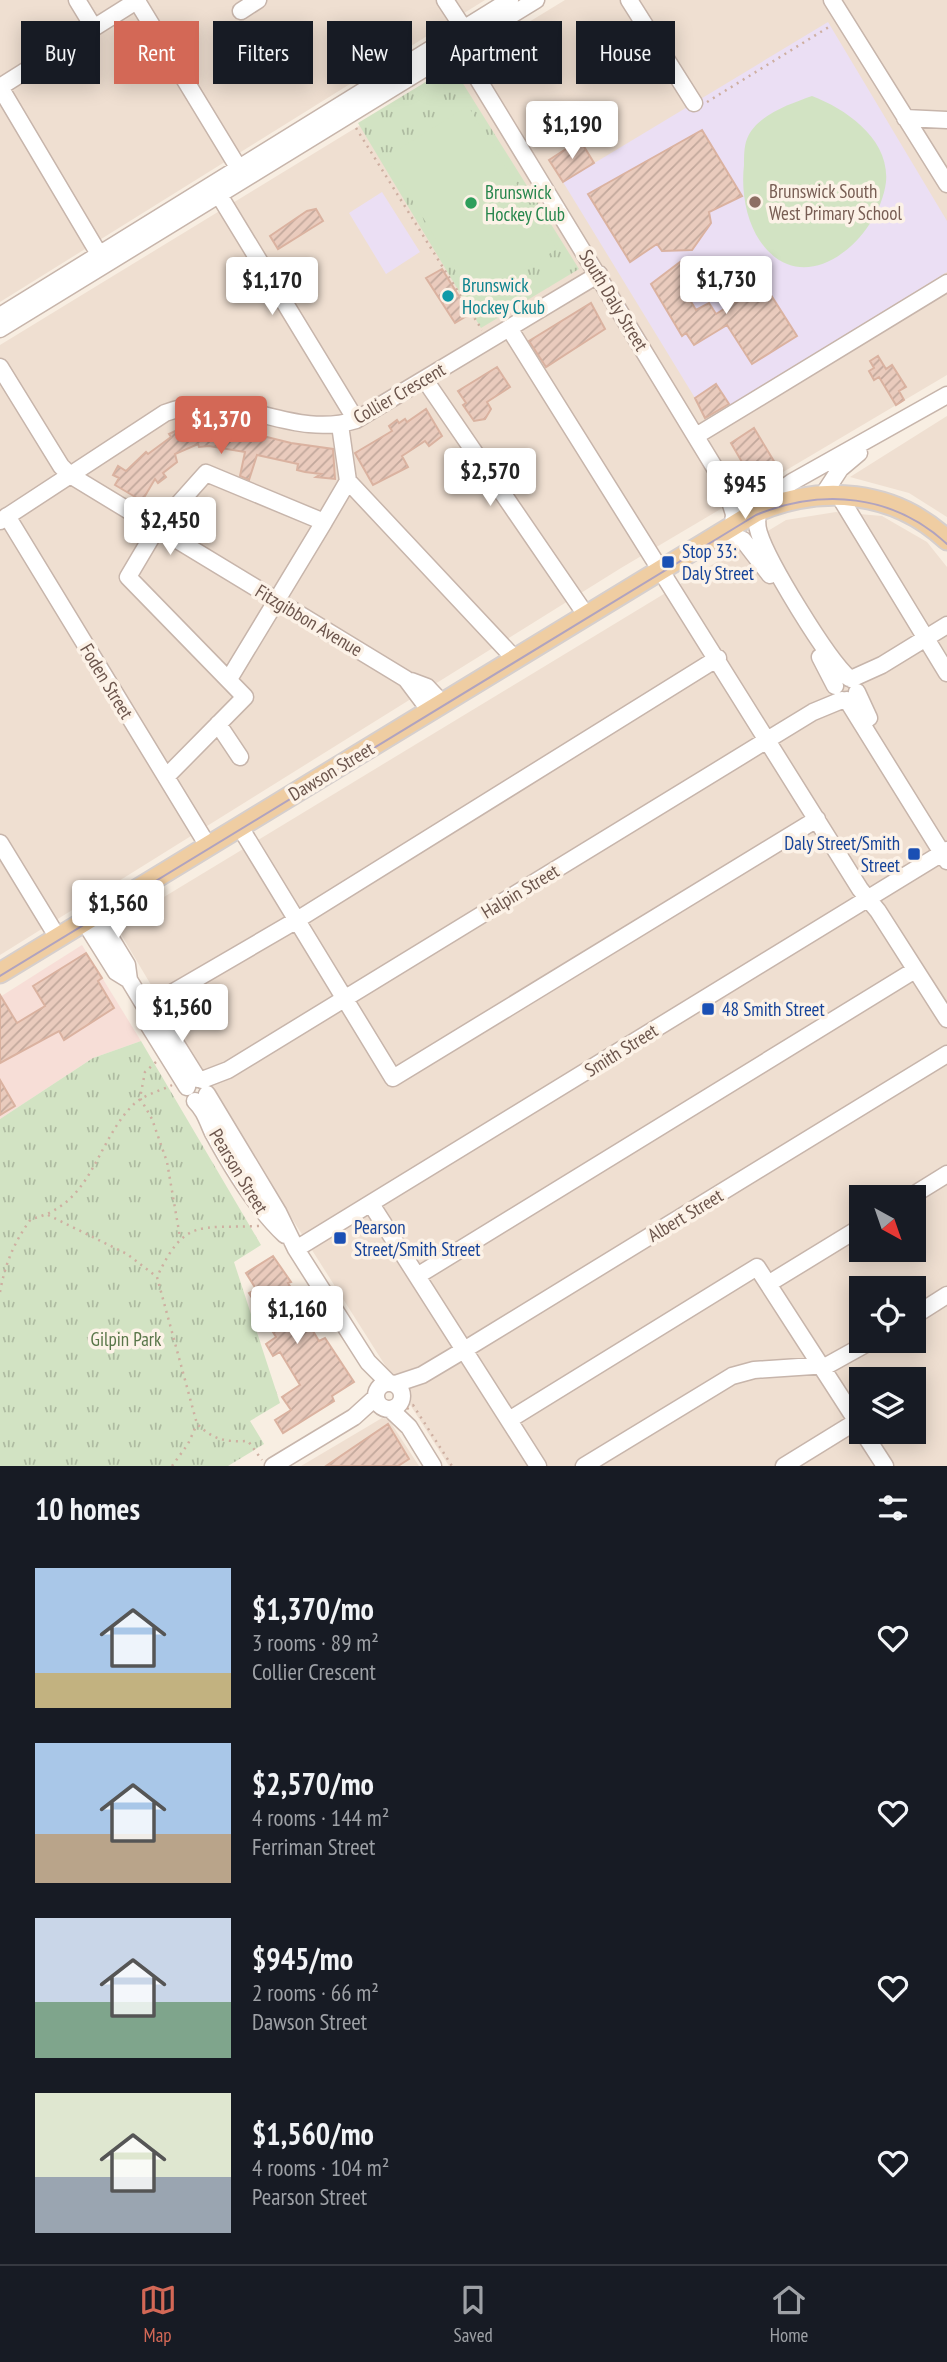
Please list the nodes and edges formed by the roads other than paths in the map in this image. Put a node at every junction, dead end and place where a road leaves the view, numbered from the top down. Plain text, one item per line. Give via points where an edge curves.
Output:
1 (77, 0) edge
2 (137, 0) edge
3 (258, 0) edge
4 (445, 0) edge
5 (510, 0) edge
6 (536, 0) edge
7 (629, 0) edge
8 (832, 0) edge
9 (241, 11) dead end
10 (90, 21) edge
11 (459, 21) edge
12 (477, 21) edge
13 (502, 21) edge
14 (100, 24) edge
15 (426, 54) edge
16 (426, 67) edge
17 (21, 74) edge
18 (480, 84) edge
19 (0, 87) edge
20 (698, 104) road end
21 (905, 118) junction
22 (947, 120) edge
23 (242, 173) junction
24 (947, 184) edge
25 (219, 195) junction
26 (99, 254) junction
27 (598, 274) junction
28 (947, 283) edge
29 (0, 316) edge
30 (509, 328) junction
31 (0, 329) edge
32 (0, 366) edge
33 (425, 380) junction
34 (947, 396) edge
35 (348, 423) junction
36 (889, 430) junction
37 (696, 436) junction
38 (70, 475) junction
39 (348, 481) junction
40 (723, 483) junction
41 (831, 494) junction
42 (762, 509) junction
43 (4, 518) edge
44 (324, 523) junction
45 (157, 528) junction
46 (728, 529) junction
47 (947, 540) edge
48 (661, 569) junction
49 (277, 600) junction
50 (586, 615) junction
51 (947, 625) edge
52 (926, 638) junction
53 (718, 658) junction
54 (515, 659) junction
55 (947, 673) edge
56 (229, 678) junction
57 (847, 689) junction
58 (436, 707) junction
59 (218, 724) junction
60 (768, 740) junction
61 (240, 757) dead end
62 (166, 777) junction
63 (817, 819) junction
64 (240, 827) junction
65 (0, 843) edge
66 (208, 846) junction
67 (946, 852) edge
68 (869, 898) junction
69 (90, 918) junction
70 (297, 920) junction
71 (58, 938) junction
72 (915, 970) junction
73 (0, 973) edge
74 (344, 999) junction
75 (146, 1008) junction
76 (947, 1019) edge
77 (947, 1054) edge
78 (195, 1088) junction
79 (947, 1174) edge
80 (926, 1187) edge
81 (371, 1204) junction
82 (849, 1234) edge
83 (292, 1244) junction
84 (416, 1276) junction
85 (768, 1284) junction
86 (947, 1295) edge
87 (926, 1308) edge
88 (464, 1350) junction
89 (858, 1353) edge
90 (819, 1366) junction
91 (389, 1396) junction
92 (849, 1411) edge
93 (509, 1420) junction
94 (849, 1433) edge
95 (871, 1444) edge
96 (273, 1466) edge
97 (433, 1466) edge
98 (538, 1466) edge
99 (584, 1466) edge
100 (784, 1466) edge
101 (885, 1466) edge

1 - 10 street
2 - 14 street
2 - 23 street
3 - 9 street
4 - 11 street
5 - 12 street
6 - 13 street
7 - 20 street
8 - 21 street
15 - 23 street
16 - 23 street
17 - 19 street
18 - 27 street, South Daly Street
19 - 26 street
21 - 22 street
21 - 24 street
23 - 25 street
23 - 26 street
25 - 31 street
25 - 35 street
26 - 29 street
27 - 30 street, Collier Crescent
27 - 37 street, South Daly Street
28 - 37 street
30 - 33 street, Collier Crescent
30 - 48 street
32 - 38 street, Fitzgibbon Avenue
33 - 35 street, Collier Crescent
33 - 50 street
34 - 36 street
35 - 38 street, Collier Crescent via 313,425 207,403 185,405 165,413
35 - 39 street
36 - 41 street via 840,469
36 - 42 street via 792,482
37 - 40 street, South Daly Street
38 - 43 street, Collier Crescent
38 - 45 street, Fitzgibbon Avenue
39 - 44 street
39 - 54 street
40 - 42 street, South Daly Street
40 - 46 street, South Daly Street via 734,513
41 - 42 main road via 804,496
41 - 47 main road via 900,508
41 - 52 street
42 - 46 main road
42 - 57 street via 758,530 770,559
43 - 62 street, Foden Street
44 - 45 street via 206,473
44 - 49 street
45 - 49 street, Fitzgibbon Avenue
45 - 56 street via 128,577
46 - 48 main road, Dawson Street
46 - 57 street via 750,547
48 - 50 main road, Dawson Street
48 - 53 street
49 - 56 street
49 - 58 street, Fitzgibbon Avenue via 406,679
50 - 54 main road, Dawson Street
51 - 52 street, Halpin Street
52 - 55 street
52 - 57 street, Halpin Street
53 - 60 street
53 - 70 street
54 - 58 main road, Dawson Street
56 - 59 street via 245,697
57 - 60 street, Halpin Street
57 - 67 street
58 - 64 main road, Dawson Street
59 - 61 street
59 - 62 street
60 - 63 street
60 - 74 street, Halpin Street
62 - 66 street, Foden Street
63 - 68 street
63 - 74 street via 393,1078
64 - 66 main road, Dawson Street
64 - 70 street
65 - 71 street
66 - 69 main road, Dawson Street
67 - 68 street, Smith Street
68 - 72 street
68 - 81 street, Smith Street
69 - 71 main road, Dawson Street
69 - 75 street, Pearson Street via 116,972 129,980
70 - 74 street
70 - 75 street
71 - 73 main road, Dawson Street
72 - 76 street
72 - 84 street
74 - 78 street, Halpin Street
75 - 78 street, Pearson Street via 158,1015
77 - 88 street, Albert Street
78 - 83 street, Pearson Street via 278,1212
79 - 80 street
81 - 83 street, Smith Street
81 - 84 street
82 - 85 street
83 - 91 street, Pearson Street
84 - 88 street
85 - 90 street
85 - 93 street via 757,1268
86 - 87 street
88 - 91 street, Albert Street
88 - 93 street
89 - 90 street
90 - 92 street
90 - 99 street via 732,1376
91 - 96 street, Albert Street
91 - 97 street, Pearson Street
93 - 98 street
94 - 100 street
95 - 101 street

